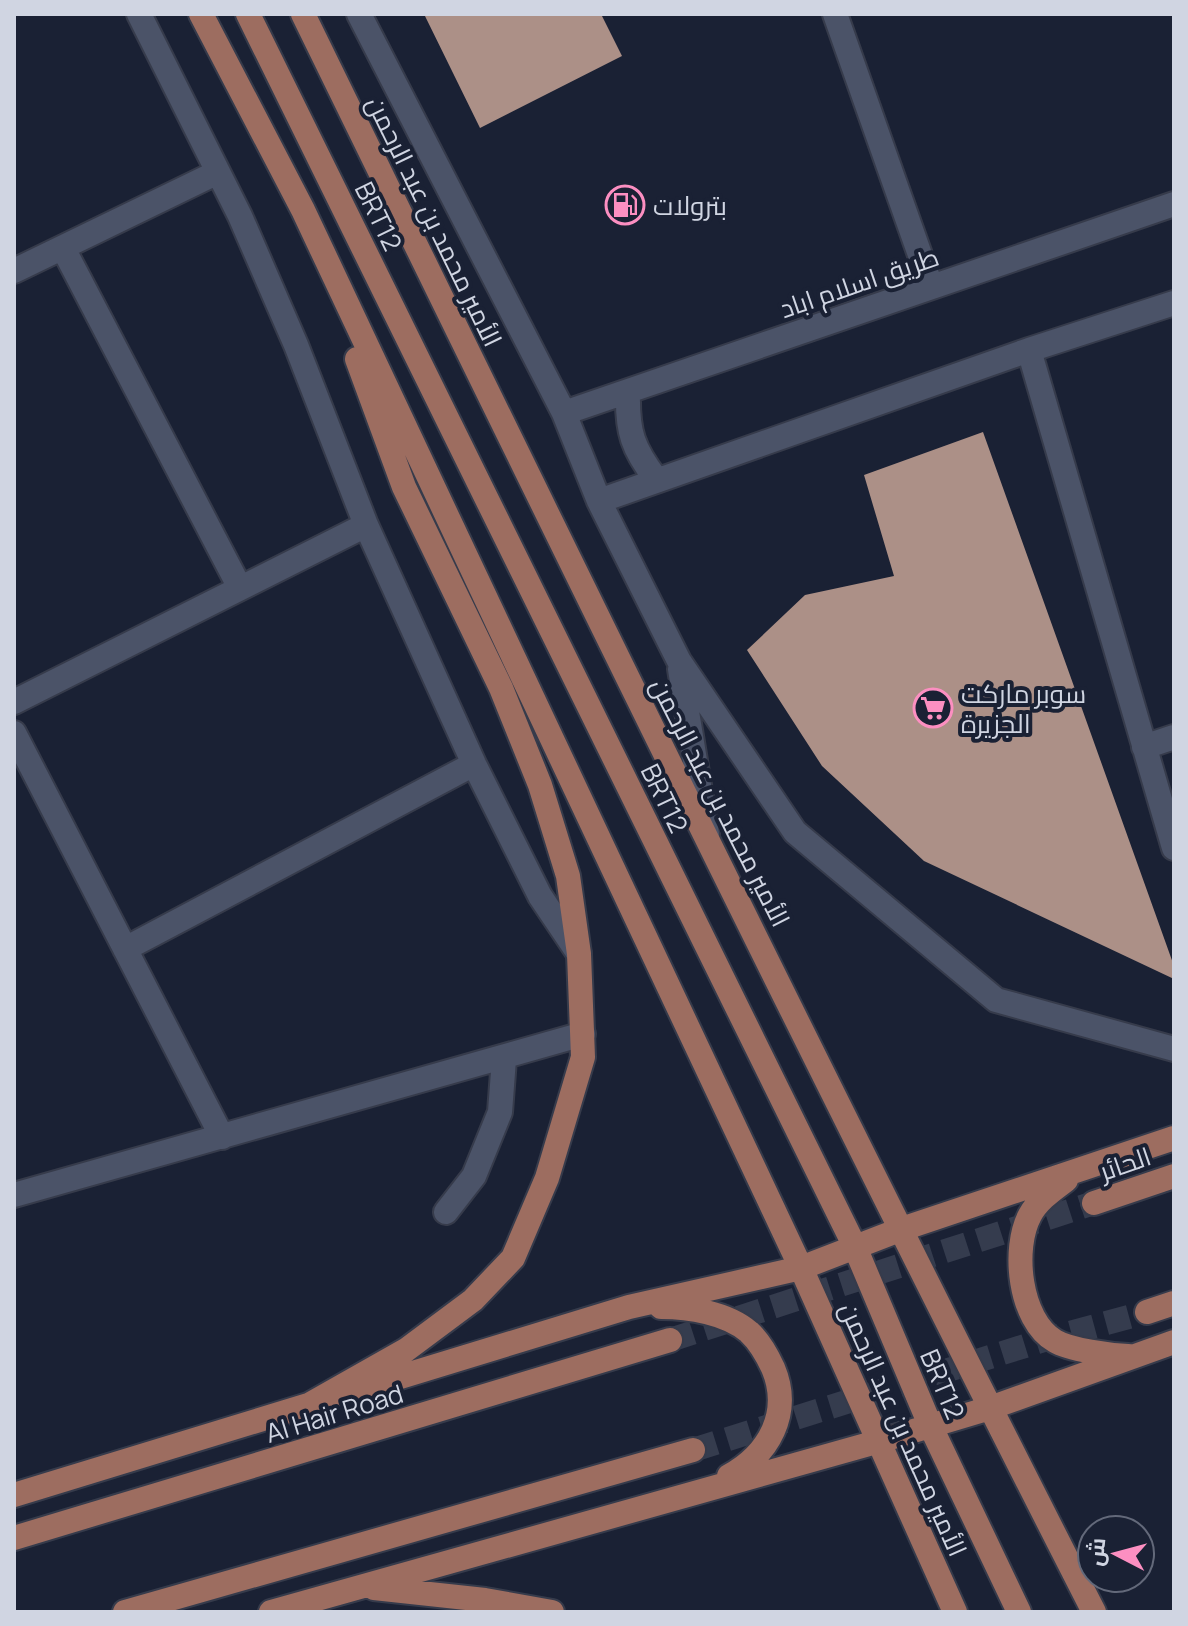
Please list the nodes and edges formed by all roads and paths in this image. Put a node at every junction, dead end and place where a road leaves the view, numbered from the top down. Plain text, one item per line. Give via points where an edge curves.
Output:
1 (139, 14) edge
2 (201, 14) edge
3 (248, 14) edge
4 (303, 14) edge
5 (359, 14) edge
6 (835, 14) edge
7 (218, 172) junction
8 (1174, 204) edge
9 (303, 210) junction
10 (63, 248) junction
11 (14, 271) edge
12 (931, 286) junction
13 (1174, 303) edge
14 (1029, 350) junction
15 (628, 393) junction
16 (564, 413) junction
17 (656, 479) junction
18 (599, 501) junction
19 (366, 525) junction
20 (240, 588) junction
21 (679, 661) junction
22 (14, 702) edge
23 (14, 733) edge
24 (1174, 737) edge
25 (1144, 747) junction
26 (474, 764) junction
27 (708, 840) junction
28 (1174, 848) edge
29 (125, 949) junction
30 (579, 954) junction
31 (583, 1034) junction
32 (1174, 1049) edge
33 (504, 1059) junction
34 (222, 1137) junction
35 (1174, 1138) edge
36 (1077, 1170) junction
37 (1174, 1176) edge
38 (14, 1195) edge
39 (1094, 1203) tunnel mouth
40 (446, 1212) dead end
41 (902, 1229) junction
42 (855, 1247) junction
43 (801, 1268) junction
44 (1174, 1303) edge
45 (629, 1307) junction
46 (1147, 1312) tunnel mouth
47 (670, 1340) tunnel mouth
48 (1174, 1342) edge
49 (1136, 1356) junction
50 (307, 1406) junction
51 (990, 1408) junction
52 (930, 1425) junction
53 (880, 1441) junction
54 (693, 1450) tunnel mouth
55 (705, 1489) junction
56 (14, 1495) edge
57 (14, 1538) edge
58 (360, 1586) junction
59 (125, 1612) edge
60 (271, 1612) edge
61 (552, 1612) edge
62 (955, 1612) edge
63 (1019, 1612) edge
64 (1094, 1612) edge

1 - 7 street
2 - 9 main road, الأمير محمد بن عبد الرحمن
3 - 42 main road, BRT12
4 - 27 main road, الأمير محمد بن عبد الرحمن
5 - 16 street
6 - 12 street
7 - 10 street
7 - 19 street via 296,345
8 - 12 street, طريق اسلام اباد
9 - 30 main road via 404,487 501,688 540,785 568,876
9 - 43 main road, الأمير محمد بن عبد الرحمن
10 - 11 street
10 - 20 street
12 - 15 street, طريق اسلام اباد
13 - 14 street
14 - 17 street
14 - 25 street
15 - 16 street, طريق اسلام اباد
15 - 17 street via 631,438
16 - 18 street
17 - 18 street
18 - 21 street
19 - 20 street
19 - 26 street
20 - 22 street
21 - 27 street
21 - 32 street via 795,832 996,1000
23 - 29 street
24 - 25 street
25 - 28 street
26 - 29 street
26 - 30 street via 540,896
27 - 41 main road, الأمير محمد بن عبد الرحمن
29 - 34 street
30 - 31 main road
31 - 33 street
31 - 50 main road via 583,1057 547,1178 513,1258 473,1300 406,1350
33 - 34 street
33 - 40 street via 500,1112 474,1176
34 - 38 street
35 - 36 main road
36 - 41 main road
36 - 49 main road via 1030,1215 1019,1267 1027,1304 1055,1341
37 - 39 main road, الحائر
41 - 42 main road
41 - 51 main road, الأمير محمد بن عبد الرحمن
42 - 43 main road
42 - 52 main road, BRT12
43 - 45 main road
43 - 53 main road, الأمير محمد بن عبد الرحمن
44 - 46 main road
45 - 50 main road
45 - 55 main road via 692,1310 734,1322 766,1353 776,1376 781,1400 777,1426 764,1448 740,1470
47 - 57 main road, Al Hair Road
48 - 49 main road
49 - 51 main road
50 - 56 main road
51 - 52 main road
51 - 64 main road, الأمير محمد بن عبد الرحمن
52 - 53 main road
52 - 63 main road, BRT12
53 - 55 main road
53 - 62 main road, الأمير محمد بن عبد الرحمن
54 - 59 main road
55 - 58 main road
58 - 60 main road
58 - 61 main road

